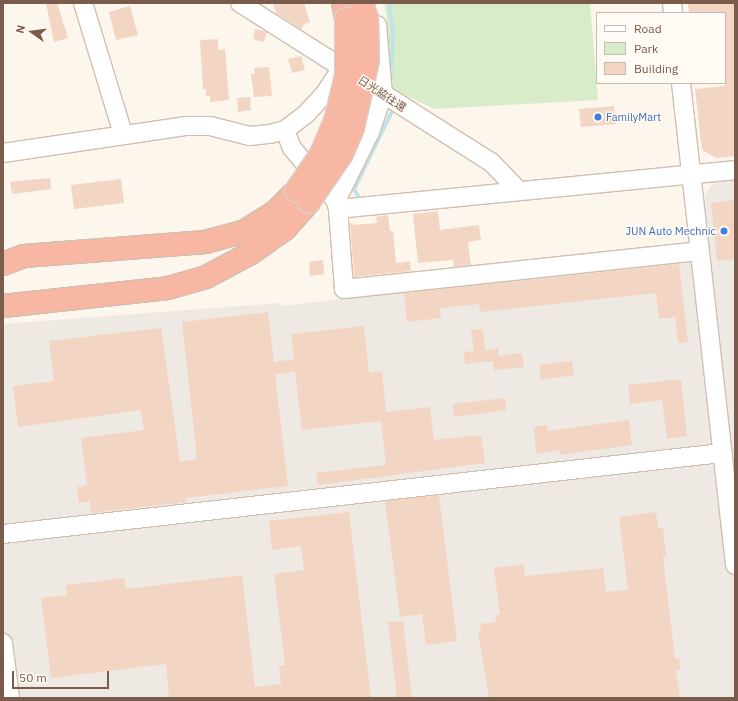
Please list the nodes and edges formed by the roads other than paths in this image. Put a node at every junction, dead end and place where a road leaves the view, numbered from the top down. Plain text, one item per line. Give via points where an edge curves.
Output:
1 (82, 3) edge
2 (240, 3) edge
3 (343, 3) edge
4 (362, 3) edge
5 (372, 3) edge
6 (342, 67) junction
7 (681, 84) edge
8 (383, 95) junction
9 (285, 130) junction
10 (123, 134) junction
11 (3, 153) edge
12 (735, 170) edge
13 (690, 175) junction
14 (519, 191) junction
15 (302, 197) junction
16 (337, 205) junction
17 (699, 251) junction
18 (3, 264) edge
19 (3, 306) edge
20 (727, 462) edge
21 (3, 534) edge
22 (735, 565) edge
23 (3, 643) edge
24 (10, 698) edge

1 - 10 street
2 - 6 street, 日光脇往還
3 - 15 highway, bridge via 347,39 343,92 329,138
4 - 15 highway, bridge via 367,18 368,61 353,128 342,154
5 - 8 street
6 - 8 street, 日光脇往還
6 - 9 street via 324,95
7 - 13 street
8 - 14 street, 日光脇往還 via 491,162
8 - 16 street via 370,132
9 - 10 street via 250,136 204,126
9 - 16 street via 292,148
10 - 11 street
12 - 13 street
13 - 14 street
13 - 17 street
14 - 16 street via 362,209
15 - 18 highway via 243,232 205,242 24,256
15 - 19 highway via 279,234 251,254 206,277 168,288
16 - 17 street via 344,289
17 - 20 street
20 - 21 street
20 - 22 street
23 - 24 street

